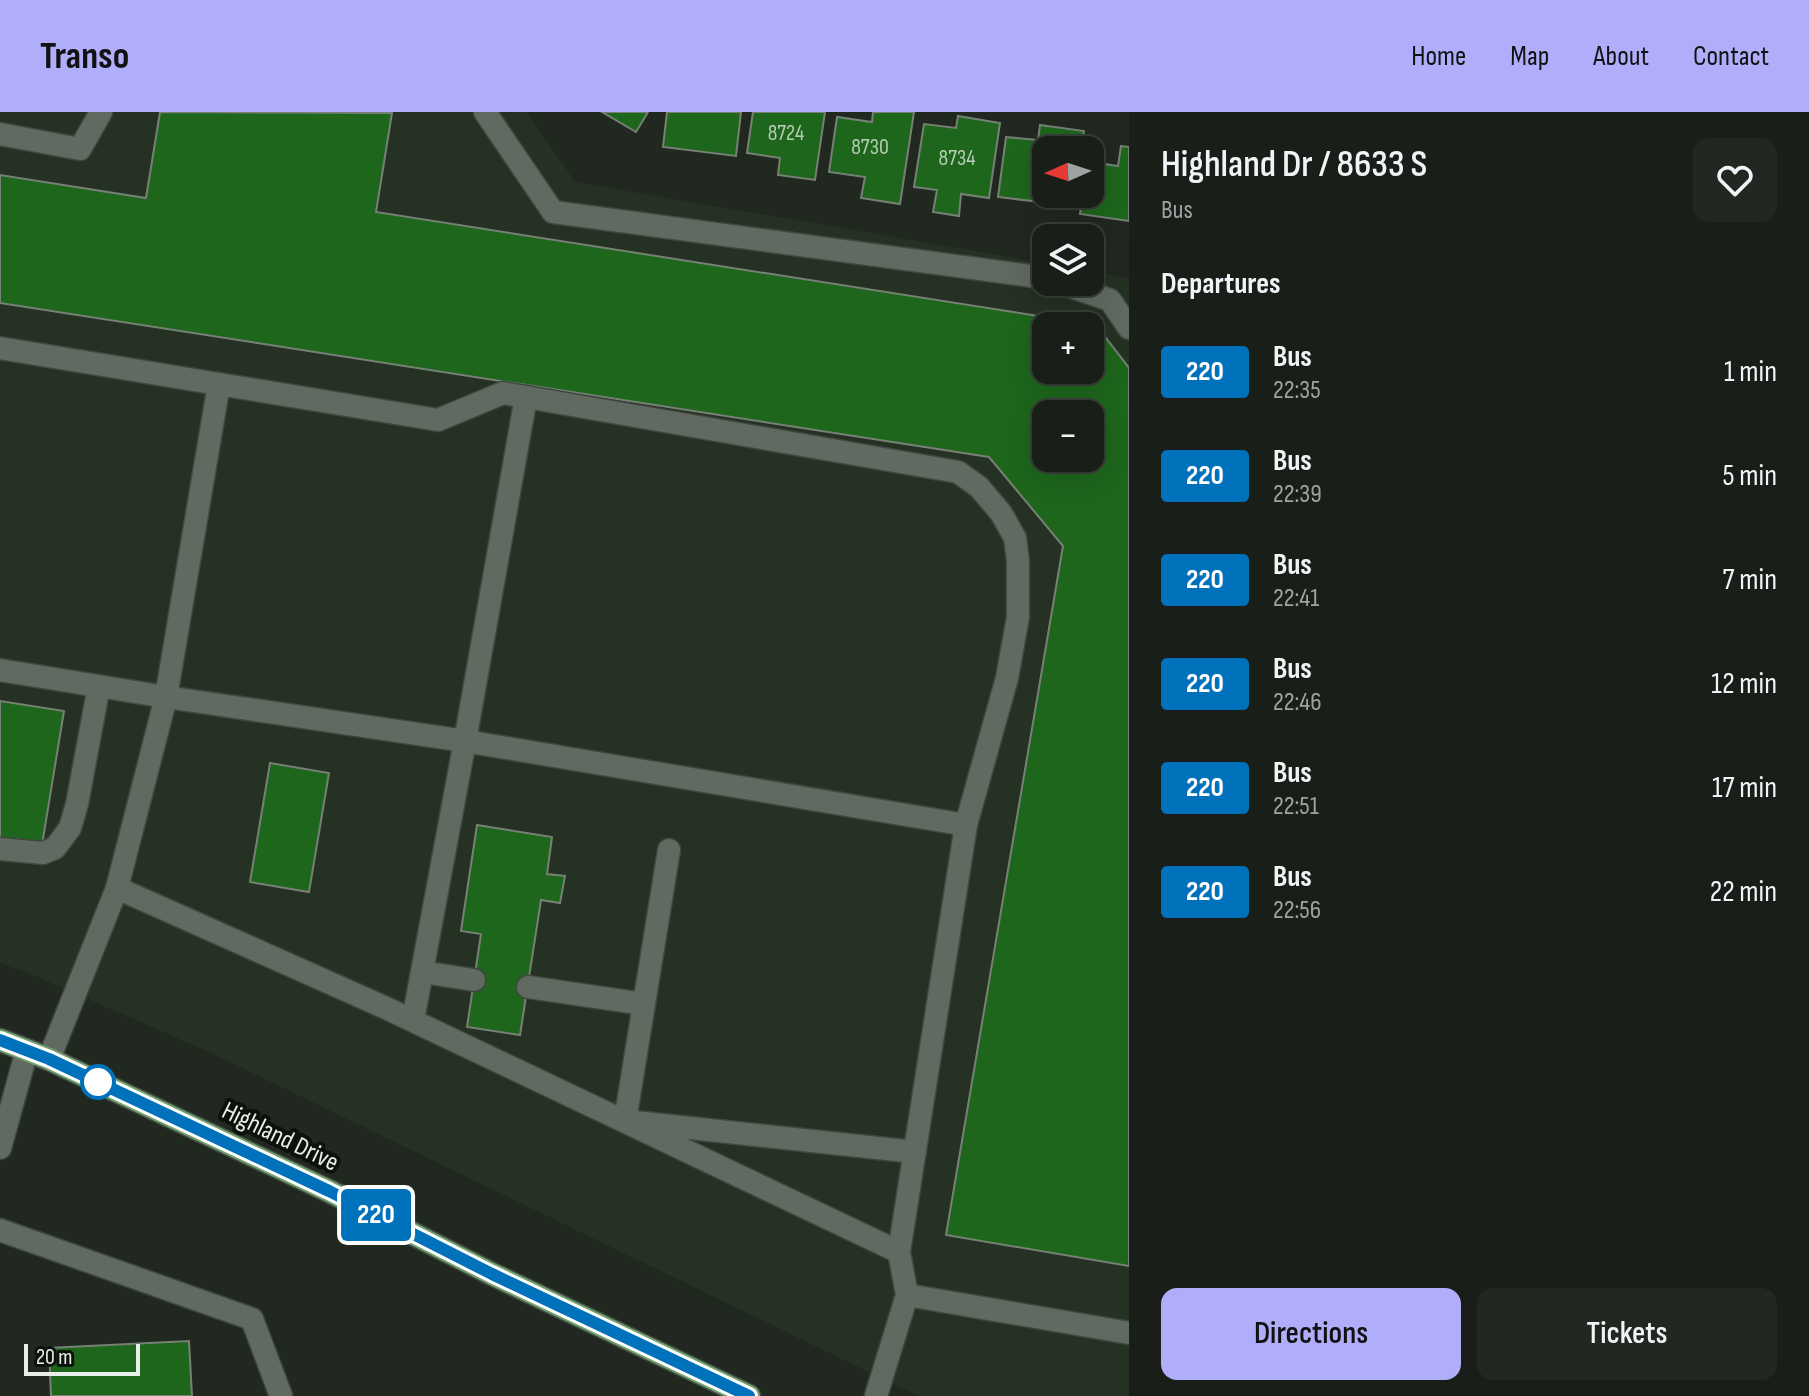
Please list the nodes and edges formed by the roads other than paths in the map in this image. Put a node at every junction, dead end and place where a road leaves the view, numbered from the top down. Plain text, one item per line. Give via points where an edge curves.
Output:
1 (101, 112) edge
2 (485, 112) edge
3 (0, 134) edge
4 (1032, 276) edge
5 (1098, 296) edge
6 (1129, 328) edge
7 (0, 348) edge
8 (219, 384) junction
9 (526, 397) junction
10 (0, 670) edge
11 (99, 686) junction
12 (166, 697) junction
13 (465, 741) junction
14 (966, 825) junction
15 (0, 849) edge
16 (669, 850) dead end
17 (117, 888) junction
18 (422, 972) junction
19 (474, 980) dead end
20 (528, 987) dead end
21 (644, 1004) junction
22 (413, 1020) junction
23 (0, 1040) edge
24 (27, 1050) junction
25 (49, 1059) junction
26 (625, 1121) junction
27 (0, 1148) edge
28 (915, 1152) junction
29 (0, 1230) edge
30 (899, 1252) junction
31 (907, 1295) junction
32 (1129, 1333) edge
33 (281, 1396) edge
34 (749, 1396) edge
35 (876, 1396) edge

1 - 3 lane via 80,149
2 - 4 lane via 553,212
5 - 6 lane via 1110,300
7 - 8 lane
8 - 9 lane via 438,420 503,393
8 - 12 lane
9 - 13 lane
9 - 14 lane via 958,472 979,487 1015,538 1018,617
10 - 11 lane
11 - 12 lane
11 - 15 lane via 77,804 63,840 43,853
12 - 13 lane
12 - 17 lane
13 - 14 lane
13 - 18 lane
14 - 28 lane
16 - 21 lane
17 - 22 lane
17 - 25 lane
18 - 19 lane
18 - 22 lane
20 - 21 lane
21 - 26 lane
22 - 26 lane
23 - 24 main road, Highland Drive
24 - 25 main road, Highland Drive
24 - 27 lane
25 - 34 main road, Highland Drive
26 - 28 lane
26 - 30 lane
28 - 30 lane
29 - 33 lane via 252,1319
30 - 31 lane
31 - 32 lane
31 - 35 lane

